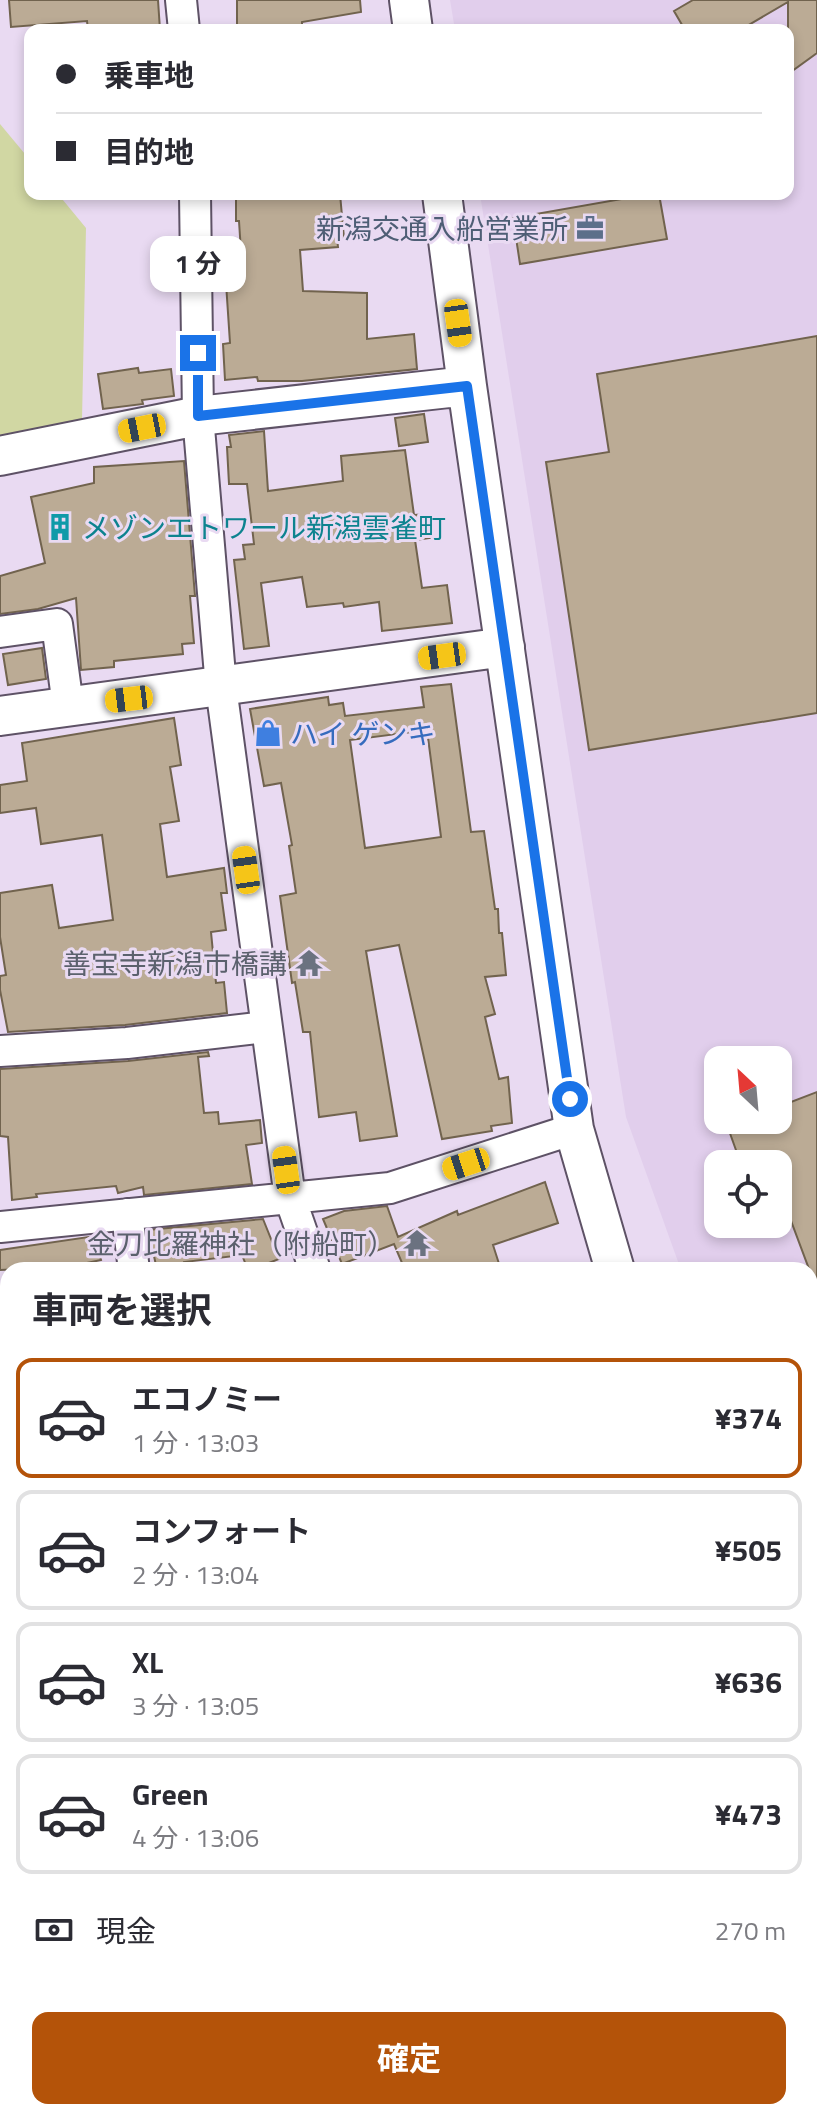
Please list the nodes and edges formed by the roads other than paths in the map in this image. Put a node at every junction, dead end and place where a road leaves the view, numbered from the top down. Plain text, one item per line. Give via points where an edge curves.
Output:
1 (181, 0) edge
2 (409, 0) edge
3 (183, 24) edge
4 (412, 24) edge
5 (195, 200) edge
6 (443, 200) edge
7 (467, 386) junction
8 (198, 416) junction
9 (0, 456) edge
10 (0, 632) edge
11 (505, 647) junction
12 (221, 687) junction
13 (68, 706) junction
14 (0, 716) edge
15 (266, 1027) junction
16 (0, 1051) edge
17 (574, 1129) junction
18 (290, 1198) junction
19 (127, 1214) junction
20 (0, 1227) edge
21 (133, 1262) edge
22 (312, 1262) edge
23 (613, 1262) edge

1 - 3 street
2 - 4 street
5 - 8 street
6 - 7 street
7 - 8 street
7 - 11 street
8 - 9 street
8 - 12 street
10 - 13 street via 57,624
11 - 12 street
11 - 17 street
12 - 13 street
12 - 15 street
13 - 14 street
15 - 16 street
15 - 18 street
17 - 18 street via 390,1188
17 - 23 street
18 - 19 street
18 - 22 street
19 - 20 street
19 - 21 street

